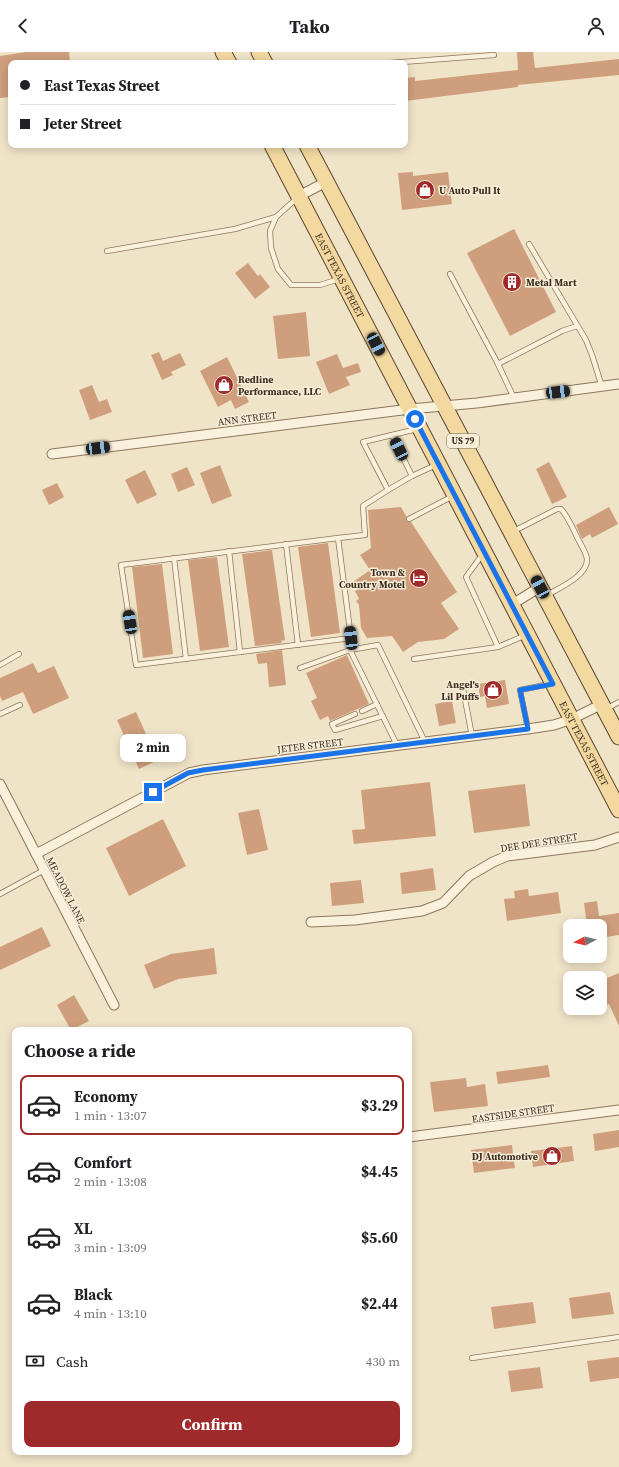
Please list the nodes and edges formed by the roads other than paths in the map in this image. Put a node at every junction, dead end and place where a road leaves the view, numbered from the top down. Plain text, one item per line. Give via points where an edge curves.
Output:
1 (494, 55) dead end
2 (408, 62) edge
3 (274, 148) edge
4 (309, 148) edge
5 (326, 182) junction
6 (299, 196) junction
7 (276, 217) junction
8 (529, 244) dead end
9 (107, 251) dead end
10 (450, 274) dead end
11 (342, 278) junction
12 (577, 326) junction
13 (498, 364) junction
14 (619, 384) edge
15 (602, 387) junction
16 (514, 398) junction
17 (445, 406) junction
18 (410, 409) junction
19 (420, 429) junction
20 (392, 435) junction
21 (52, 454) dead end
22 (439, 464) junction
23 (412, 476) junction
24 (388, 490) junction
25 (455, 496) junction
26 (409, 520) dead end
27 (512, 532) junction
28 (338, 538) junction
29 (286, 544) junction
30 (229, 551) junction
31 (484, 552) junction
32 (174, 558) junction
33 (543, 591) junction
34 (511, 605) junction
35 (527, 635) junction
36 (298, 645) junction
37 (498, 647) junction
38 (350, 650) junction
39 (240, 652) junction
40 (19, 654) dead end
41 (186, 659) junction
42 (414, 660) dead end
43 (0, 665) edge
44 (300, 668) dead end
45 (553, 684) junction
46 (463, 690) dead end
47 (619, 702) edge
48 (377, 704) junction
49 (20, 705) dead end
50 (603, 707) junction
51 (362, 710) dead end
52 (0, 714) edge
53 (355, 714) dead end
54 (383, 716) junction
55 (572, 719) junction
56 (528, 729) junction
57 (472, 736) junction
58 (619, 736) edge
59 (425, 742) junction
60 (397, 745) junction
61 (0, 784) edge
62 (619, 810) edge
63 (619, 837) edge
64 (36, 854) junction
65 (44, 870) junction
66 (0, 894) edge
67 (311, 922) dead end
68 (114, 1005) dead end
69 (619, 1110) edge
70 (412, 1137) edge
71 (619, 1337) edge
72 (472, 1358) dead end

1 - 2 lane
3 - 6 main road, EAST TEXAS STREET / US 79
4 - 5 main road, US 79
5 - 6 street
5 - 17 main road, US 79
6 - 7 lane
6 - 11 main road, EAST TEXAS STREET / US 79
7 - 9 lane via 235,229
7 - 11 lane via 270,231 271,248 278,269 291,285 320,285
8 - 12 lane
10 - 13 lane
11 - 18 main road, EAST TEXAS STREET / US 79
12 - 13 lane
12 - 15 lane via 588,345
13 - 16 lane
14 - 15 street, ANN STREET
15 - 16 street, ANN STREET
16 - 17 street, ANN STREET
17 - 18 street, ANN STREET
17 - 27 main road, US 79
18 - 19 main road, EAST TEXAS STREET / US 79
18 - 21 street, ANN STREET
19 - 20 lane
19 - 22 main road, EAST TEXAS STREET / US 79
20 - 23 lane
20 - 24 lane via 363,442
22 - 23 lane
22 - 25 main road, EAST TEXAS STREET / US 79
23 - 24 lane
24 - 28 lane via 363,506 368,535
25 - 26 lane
25 - 31 main road, EAST TEXAS STREET / US 79
27 - 33 main road, US 79
27 - 33 lane via 557,509 566,514 585,552 585,567 572,580
28 - 29 lane
28 - 36 lane via 351,638
29 - 30 lane
29 - 36 lane
30 - 32 lane
30 - 39 lane
31 - 34 main road, EAST TEXAS STREET / US 79
31 - 37 lane via 466,577
32 - 41 lane
32 - 41 lane via 121,565 136,665
33 - 34 street
33 - 50 main road, US 79
34 - 35 main road, EAST TEXAS STREET / US 79
35 - 37 lane
35 - 45 main road, EAST TEXAS STREET / US 79
36 - 39 lane
37 - 42 lane
38 - 44 lane
38 - 48 lane
38 - 59 lane via 378,645
39 - 41 lane
40 - 43 lane
45 - 55 main road, EAST TEXAS STREET / US 79
45 - 56 lane via 520,690
46 - 57 lane
47 - 50 lane
48 - 51 lane
48 - 54 lane
49 - 52 lane
50 - 55 street, JETER STREET
50 - 58 main road, US 79
53 - 54 lane via 332,724 335,730
54 - 60 lane
55 - 56 street, JETER STREET
55 - 62 main road, EAST TEXAS STREET / US 79
56 - 57 street, JETER STREET
57 - 59 street, JETER STREET
59 - 60 street, JETER STREET
60 - 64 street, JETER STREET via 188,773
61 - 64 street, MEADOW LANE
63 - 67 street, DEE DEE STREET via 595,845 507,856 469,876 443,903 422,911 355,920
64 - 65 street, MEADOW LANE
65 - 66 lane
65 - 68 street, MEADOW LANE
69 - 70 street, EASTSIDE STREET
71 - 72 lane

